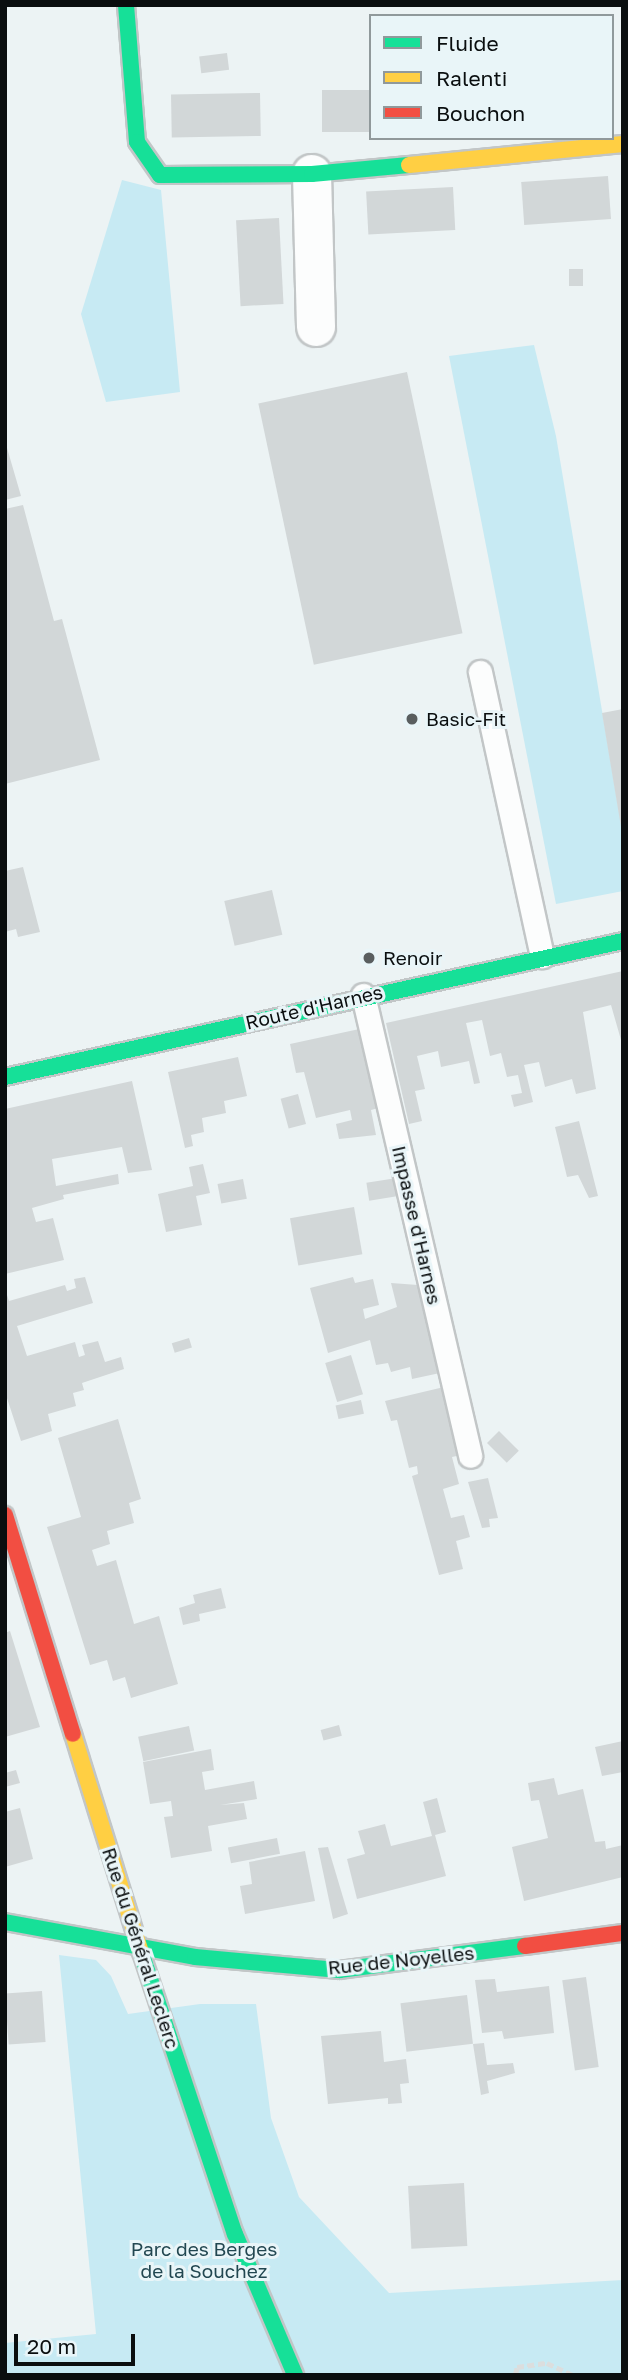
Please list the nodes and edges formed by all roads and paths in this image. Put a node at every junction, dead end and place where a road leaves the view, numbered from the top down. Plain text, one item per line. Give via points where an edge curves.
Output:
1 (126, 5) edge
2 (623, 144) edge
3 (312, 174) junction
4 (316, 327) dead end
5 (480, 672) dead end
6 (623, 941) edge
7 (542, 956) junction
8 (363, 995) junction
9 (5, 1077) edge
10 (470, 1456) dead end
11 (5, 1515) edge
12 (5, 1922) edge
13 (623, 1933) edge
14 (138, 1944) junction
15 (295, 2375) edge
16 (515, 2375) edge
17 (573, 2375) edge

1 - 3 street via 141,153 160,174
2 - 3 street
3 - 4 street
5 - 7 lane
6 - 7 street, Route d'Harnes
7 - 8 street, Route d'Harnes
8 - 9 street, Route d'Harnes
8 - 10 lane, Impasse d'Harnes
11 - 14 street, Rue du Général Leclerc
12 - 14 street, Rue de Noyelles
13 - 14 street, Rue de Noyelles via 339,1970 195,1957
14 - 15 street, Rue du Général Leclerc via 235,2234
16 - 17 path via 517,2367 547,2363

